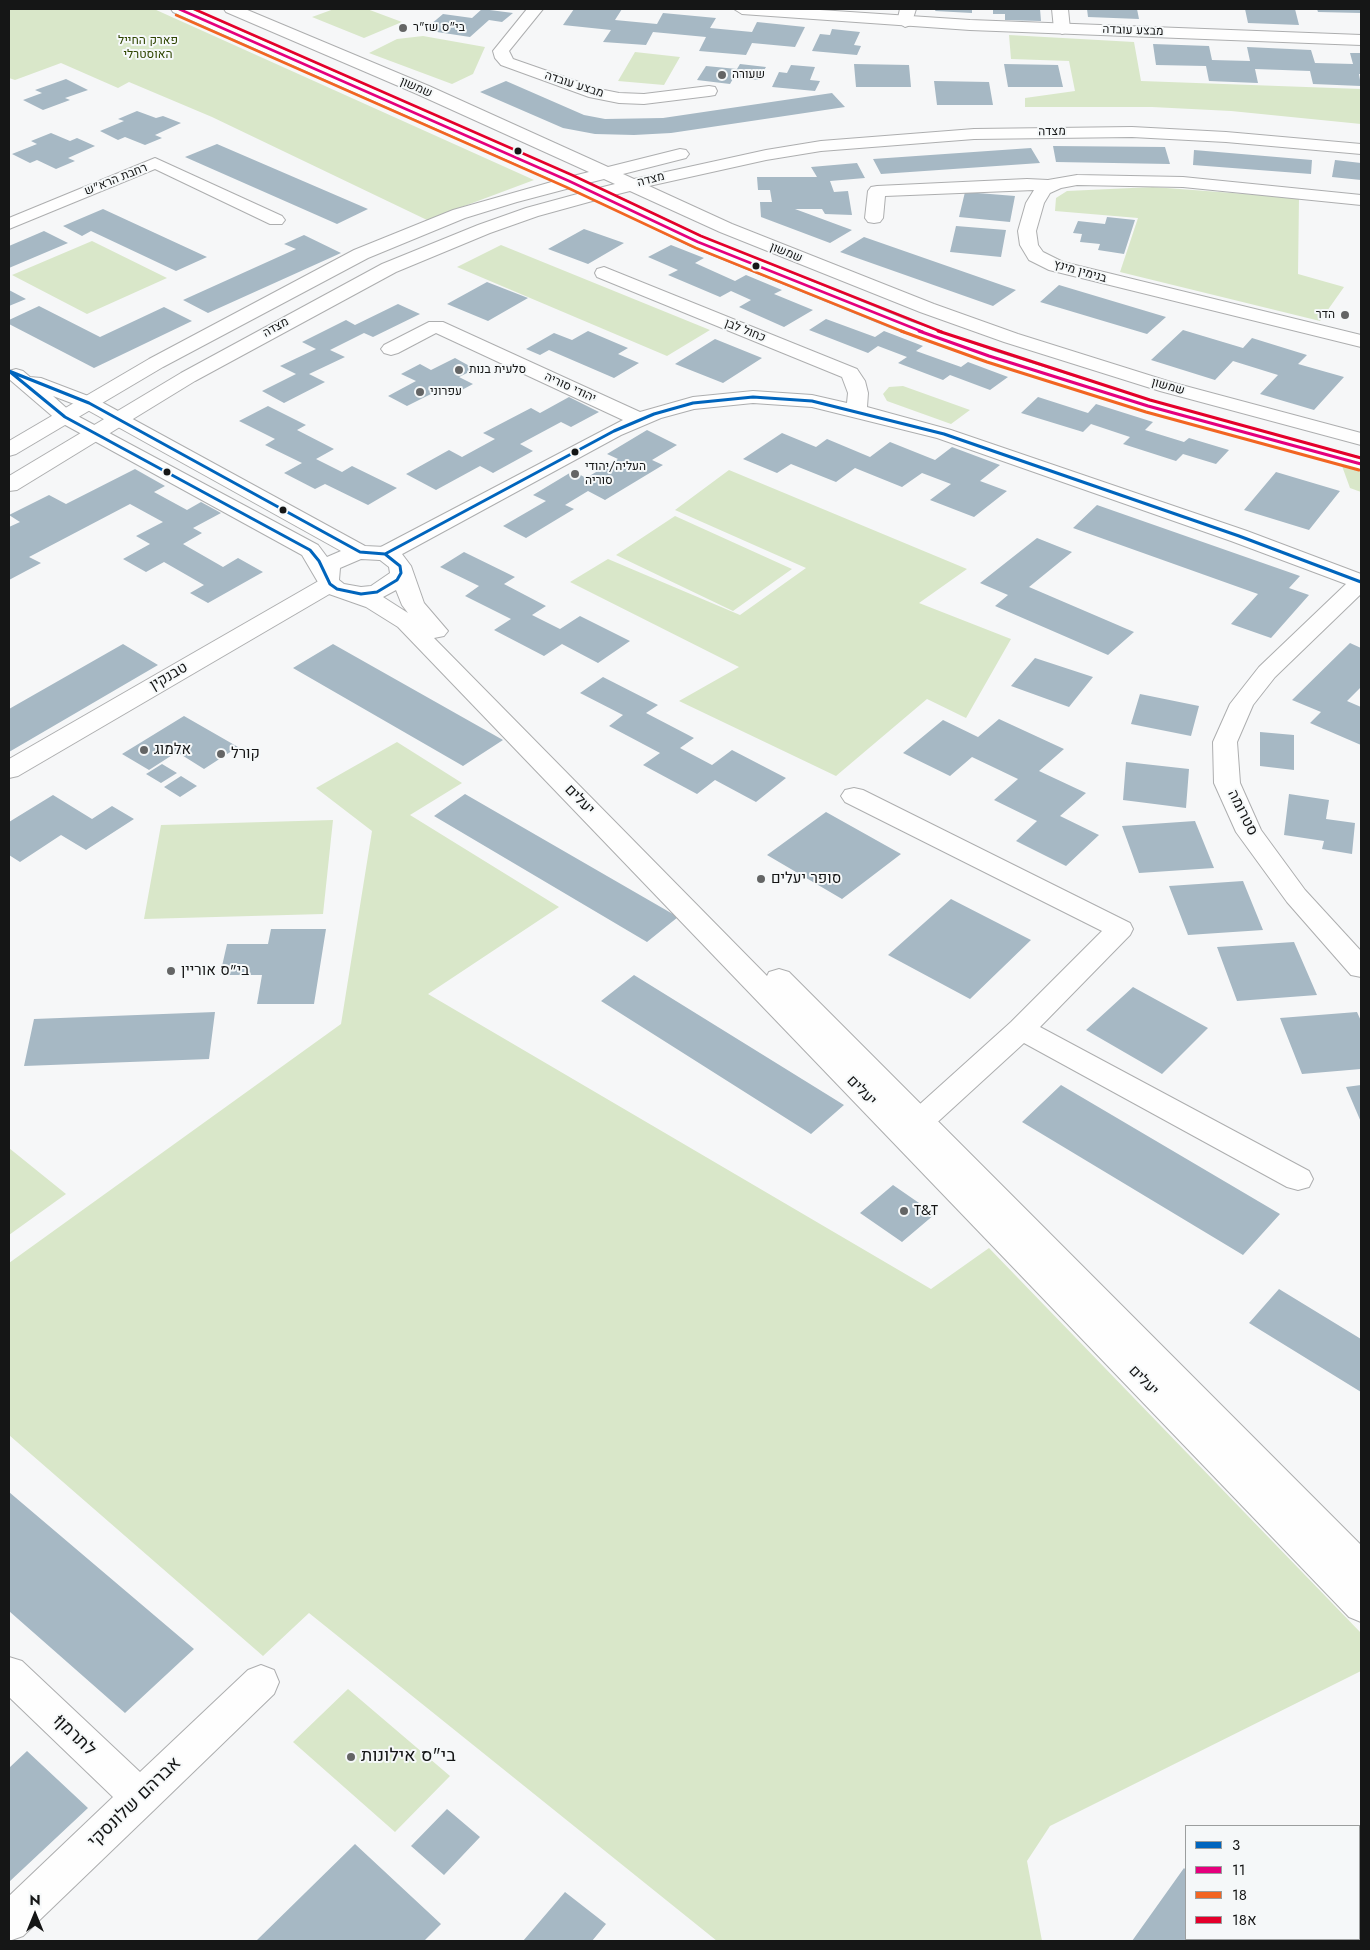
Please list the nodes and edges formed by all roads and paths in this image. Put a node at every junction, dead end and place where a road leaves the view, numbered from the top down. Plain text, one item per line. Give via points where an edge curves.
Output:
1 (179, 9) edge
2 (232, 9) edge
3 (535, 9) edge
4 (742, 9) edge
5 (1060, 9) edge
6 (907, 15) edge
7 (1062, 29) junction
8 (1361, 40) edge
9 (709, 91) dead end
10 (1110, 116) dead end
11 (1242, 122) dead end
12 (1361, 148) edge
13 (696, 150) dead end
14 (698, 169) junction
15 (604, 172) junction
16 (569, 181) junction
17 (632, 185) junction
18 (1050, 186) junction
19 (594, 194) junction
20 (1361, 200) edge
21 (694, 214) junction
22 (874, 218) dead end
23 (276, 220) dead end
24 (9, 224) edge
25 (604, 273) dead end
26 (1361, 341) edge
27 (391, 349) dead end
28 (12, 373) edge
29 (89, 403) junction
30 (856, 410) junction
31 (65, 417) junction
32 (118, 419) junction
33 (640, 420) junction
34 (95, 433) junction
35 (1361, 439) edge
36 (9, 450) edge
37 (1361, 464) edge
38 (9, 485) edge
39 (360, 552) junction
40 (393, 564) junction
41 (1361, 582) edge
42 (335, 585) junction
43 (9, 770) edge
44 (854, 796) dead end
45 (1361, 968) edge
46 (1022, 1029) junction
47 (920, 1121) junction
48 (1298, 1179) dead end
49 (1361, 1568) edge
50 (1361, 1606) edge
51 (9, 1673) edge
52 (261, 1682) dead end
53 (140, 1798) junction
54 (9, 1922) edge

1 - 16 street, שמשון
2 - 15 street, שמשון
3 - 9 street, מבצע עובדה via 501,51 508,62 595,93 619,98 644,100
4 - 6 street, מבצע עובדה
5 - 7 street
6 - 7 street, מבצע עובדה
7 - 8 street, מבצע עובדה
10 - 11 street
12 - 14 street, מצדה via 1132,132 983,134 821,146
13 - 15 street, מצדה
14 - 17 street, מצדה
14 - 21 street via 684,181 679,191
15 - 16 street, מצדה
15 - 17 street, שמשון
16 - 19 street, שמשון
16 - 29 street, מצדה via 460,214 361,254
17 - 19 street, מצדה
17 - 21 street, שמשון
18 - 20 street via 1077,180 1148,180
18 - 22 street via 1018,184 877,191
18 - 26 street, בנימין מינץ via 1043,189 1035,203 1027,231 1029,244 1036,256 1056,266
19 - 32 street, מצדה via 484,228 389,268 281,324
19 - 37 street, שמשון via 755,266 989,356 1148,406
21 - 35 street, שמשון via 865,285 1011,338 1166,387
23 - 24 street, רחבת הרא"ש via 155,164
25 - 30 street, כחול לבן via 850,373 858,393
27 - 33 street, יהודי סוריה via 436,326
28 - 29 street
28 - 31 street
29 - 31 street, מצדה
29 - 32 street
30 - 33 street via 812,401 753,397 693,403
30 - 41 street via 951,436
31 - 34 street
31 - 36 street, מצדה
32 - 34 street, מצדה
32 - 39 street
33 - 40 street via 614,431
34 - 38 street, מצדה
34 - 42 street via 310,550
39 - 40 street
39 - 42 street via 331,564 327,572
40 - 42 street via 397,580 377,592
40 - 47 street, יעלים via 413,605 443,639
41 - 45 street, סטרומה via 1267,672 1242,704 1225,742 1227,783 1249,832 1296,896
42 - 43 street, טבנקין
42 - 50 street, יעלים via 374,602 406,622
44 - 46 street via 1120,929
46 - 47 street
46 - 48 street
47 - 49 street, יעלים
51 - 53 street, tלתרמן
52 - 53 street, אברהם שלונסקי
53 - 54 street, אברהם שלונסקי

